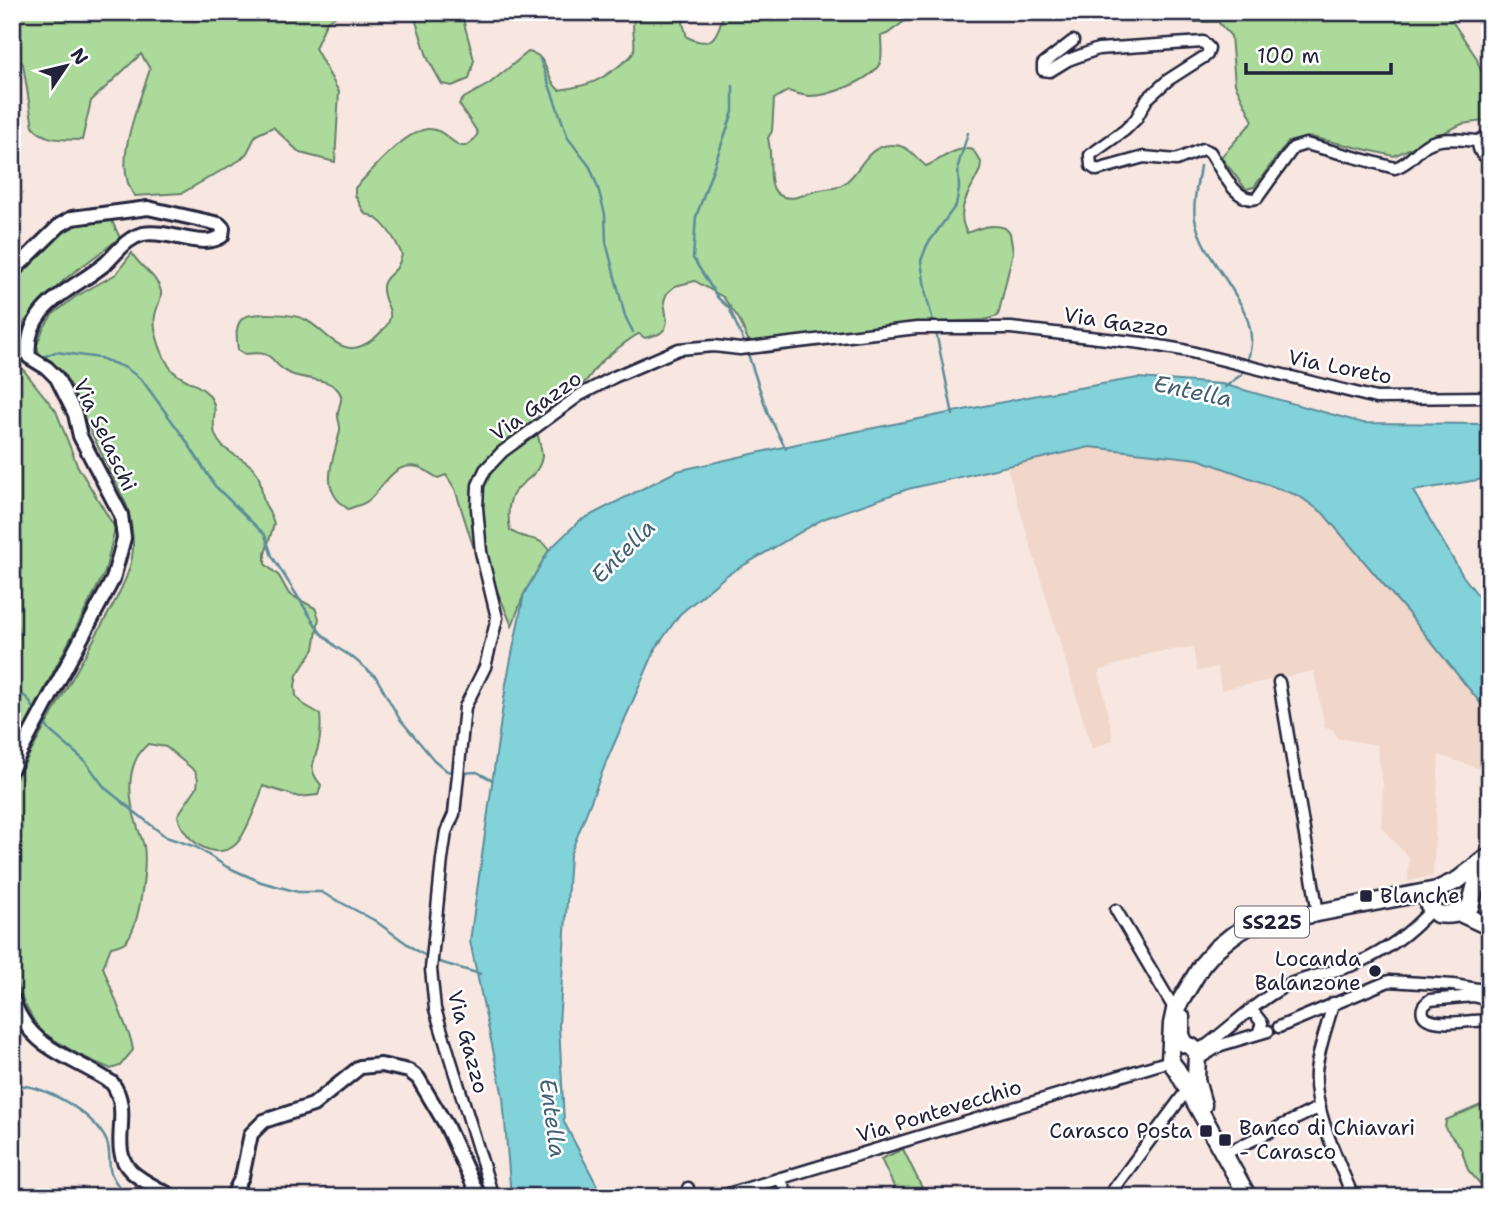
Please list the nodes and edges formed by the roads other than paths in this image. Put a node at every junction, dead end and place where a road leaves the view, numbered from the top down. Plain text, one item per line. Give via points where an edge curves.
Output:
1 (1073, 41) dead end
2 (1490, 135) edge
3 (1478, 141) junction
4 (1490, 158) edge
5 (12, 272) edge
6 (1266, 371) joint
7 (1490, 397) edge
8 (1279, 682) dead end
9 (12, 768) edge
10 (1490, 856) edge
11 (1458, 880) junction
12 (1474, 896) junction
13 (1432, 901) junction
14 (1116, 910) dead end
15 (1318, 913) junction
16 (1460, 914) junction
17 (1490, 917) edge
18 (1490, 927) edge
19 (1490, 991) edge
20 (1184, 994) junction
21 (12, 998) edge
22 (1490, 1000) edge
23 (1333, 1003) junction
24 (1175, 1010) junction
25 (1250, 1012) junction
26 (1490, 1020) edge
27 (1279, 1027) dead end
28 (1184, 1057) junction
29 (1187, 1090) junction
30 (1320, 1107) junction
31 (1214, 1135) junction
32 (1224, 1154) junction
33 (780, 1178) junction
34 (173, 1197) edge
35 (232, 1197) edge
36 (479, 1197) edge
37 (493, 1197) edge
38 (718, 1197) edge
39 (788, 1197) edge
40 (1108, 1197) edge
41 (1248, 1197) edge
42 (1353, 1197) edge

1 - 3 street via 1043,64 1043,70 1098,49 1203,42 1209,48 1207,55 1147,99 1125,130 1090,155 1091,166 1097,170 1144,157 1175,160 1203,149 1210,152 1237,192 1251,200 1293,148 1306,144 1395,169 1434,141
2 - 3 street
3 - 4 street via 1484,157
5 - 9 street, Via Selaschi via 72,218 148,208 219,223 223,228 222,236 210,241 169,233 139,235 62,291 34,323 27,341 29,356 57,378 80,436 121,515 124,538 113,579
6 - 7 street, Via Loreto via 1376,398
6 - 37 street, Via Gazzo via 1142,342 1010,328 917,328 752,348 691,348 664,354 580,395 502,452 485,470 478,485 477,508 481,552 497,618 485,667 465,707 431,969 435,1009
8 - 15 street
10 - 11 main road, SS225
10 - 12 main road, SS225
11 - 12 main road via 1468,885
11 - 13 main road, SS225
12 - 16 main road, SS225 via 1470,907
12 - 17 main road
13 - 15 main road, SS225 via 1398,895
13 - 16 main road, SS225 via 1437,914
13 - 25 street via 1408,932 1381,952 1289,985
14 - 24 street
15 - 20 main road, SS225 via 1249,926 1232,936 1216,948
16 - 18 main road
19 - 23 street via 1389,981
20 - 24 main road, SS225
20 - 28 main road, SS225 via 1180,1025
21 - 34 street via 18,1016 34,1037 112,1083 122,1101 120,1150 124,1163 135,1175
22 - 26 street via 1473,996 1430,1000 1423,1010 1430,1021
23 - 27 street
23 - 30 street via 1316,1071
24 - 28 main road, SS225 via 1172,1024
25 - 28 street
25 - 28 street via 1260,1018 1263,1032
28 - 29 main road, SS225
28 - 31 main road, SS225
28 - 33 street, Via Pontevecchio
29 - 31 main road, SS225
29 - 40 street
30 - 32 street
30 - 42 street
31 - 32 main road, SS225
32 - 41 main road, SS225
33 - 38 street, Via Pontevecchio
33 - 39 street
35 - 36 street via 242,1177 251,1134 264,1121 313,1105 360,1068 381,1065 409,1071 418,1078

